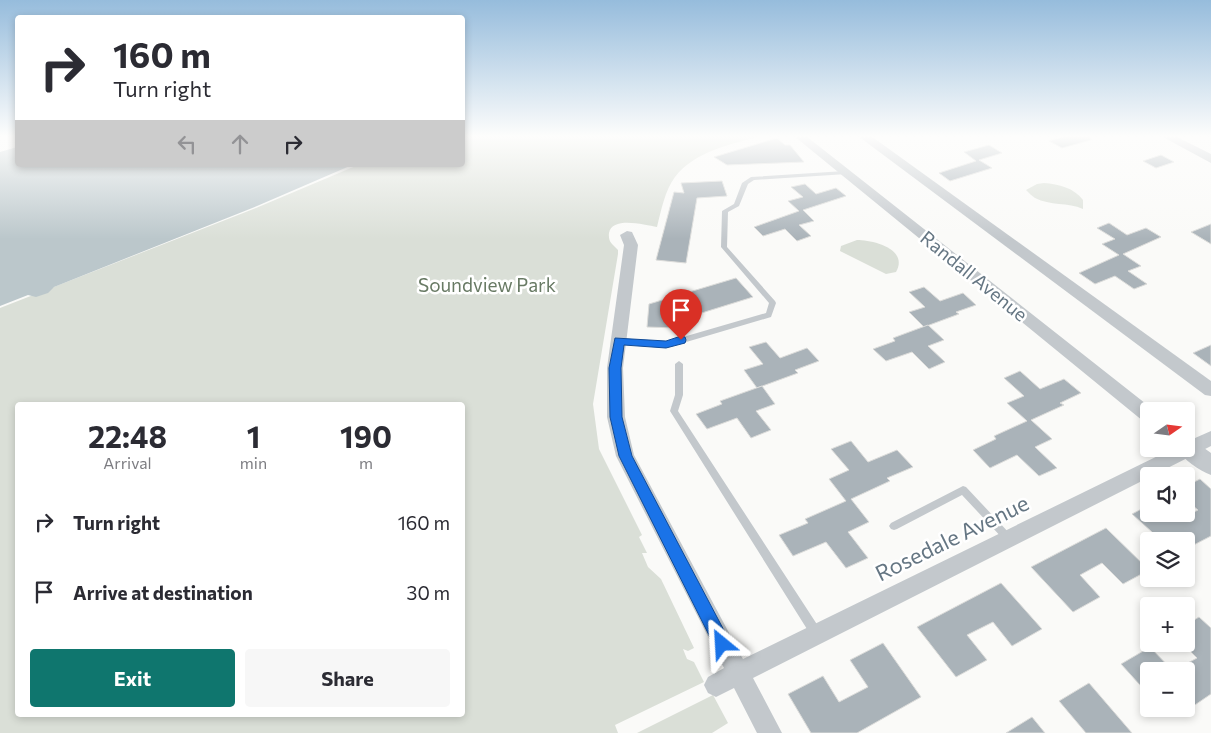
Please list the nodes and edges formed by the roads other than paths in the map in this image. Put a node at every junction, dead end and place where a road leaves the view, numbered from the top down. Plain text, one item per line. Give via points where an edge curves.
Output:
1 (842, 170) edge
2 (910, 170) edge
3 (845, 173) junction
4 (627, 235) dead end
5 (619, 340) junction
6 (679, 364) dead end
7 (1211, 390) edge
8 (1140, 409) edge
9 (1211, 438) edge
10 (1195, 445) edge
11 (1195, 453) edge
12 (1168, 458) edge
13 (1211, 465) edge
14 (894, 526) dead end
15 (1008, 538) junction
16 (816, 633) junction
17 (737, 673) junction
18 (716, 685) dead end
19 (770, 733) edge

1 - 3 street, Randall Avenue
2 - 7 street
3 - 5 lane via 753,178 744,184 737,205 726,211 724,247 773,303 769,315 666,344
3 - 8 street, Randall Avenue
4 - 5 street via 631,245
5 - 17 street via 615,368 616,417 625,456
6 - 16 lane via 680,395 674,411
9 - 10 street, Rosedale Avenue
11 - 13 street
12 - 15 street, Rosedale Avenue
14 - 15 lane via 964,490
15 - 16 street, Rosedale Avenue
16 - 17 street, Rosedale Avenue
17 - 18 street, Rosedale Avenue
17 - 19 street

